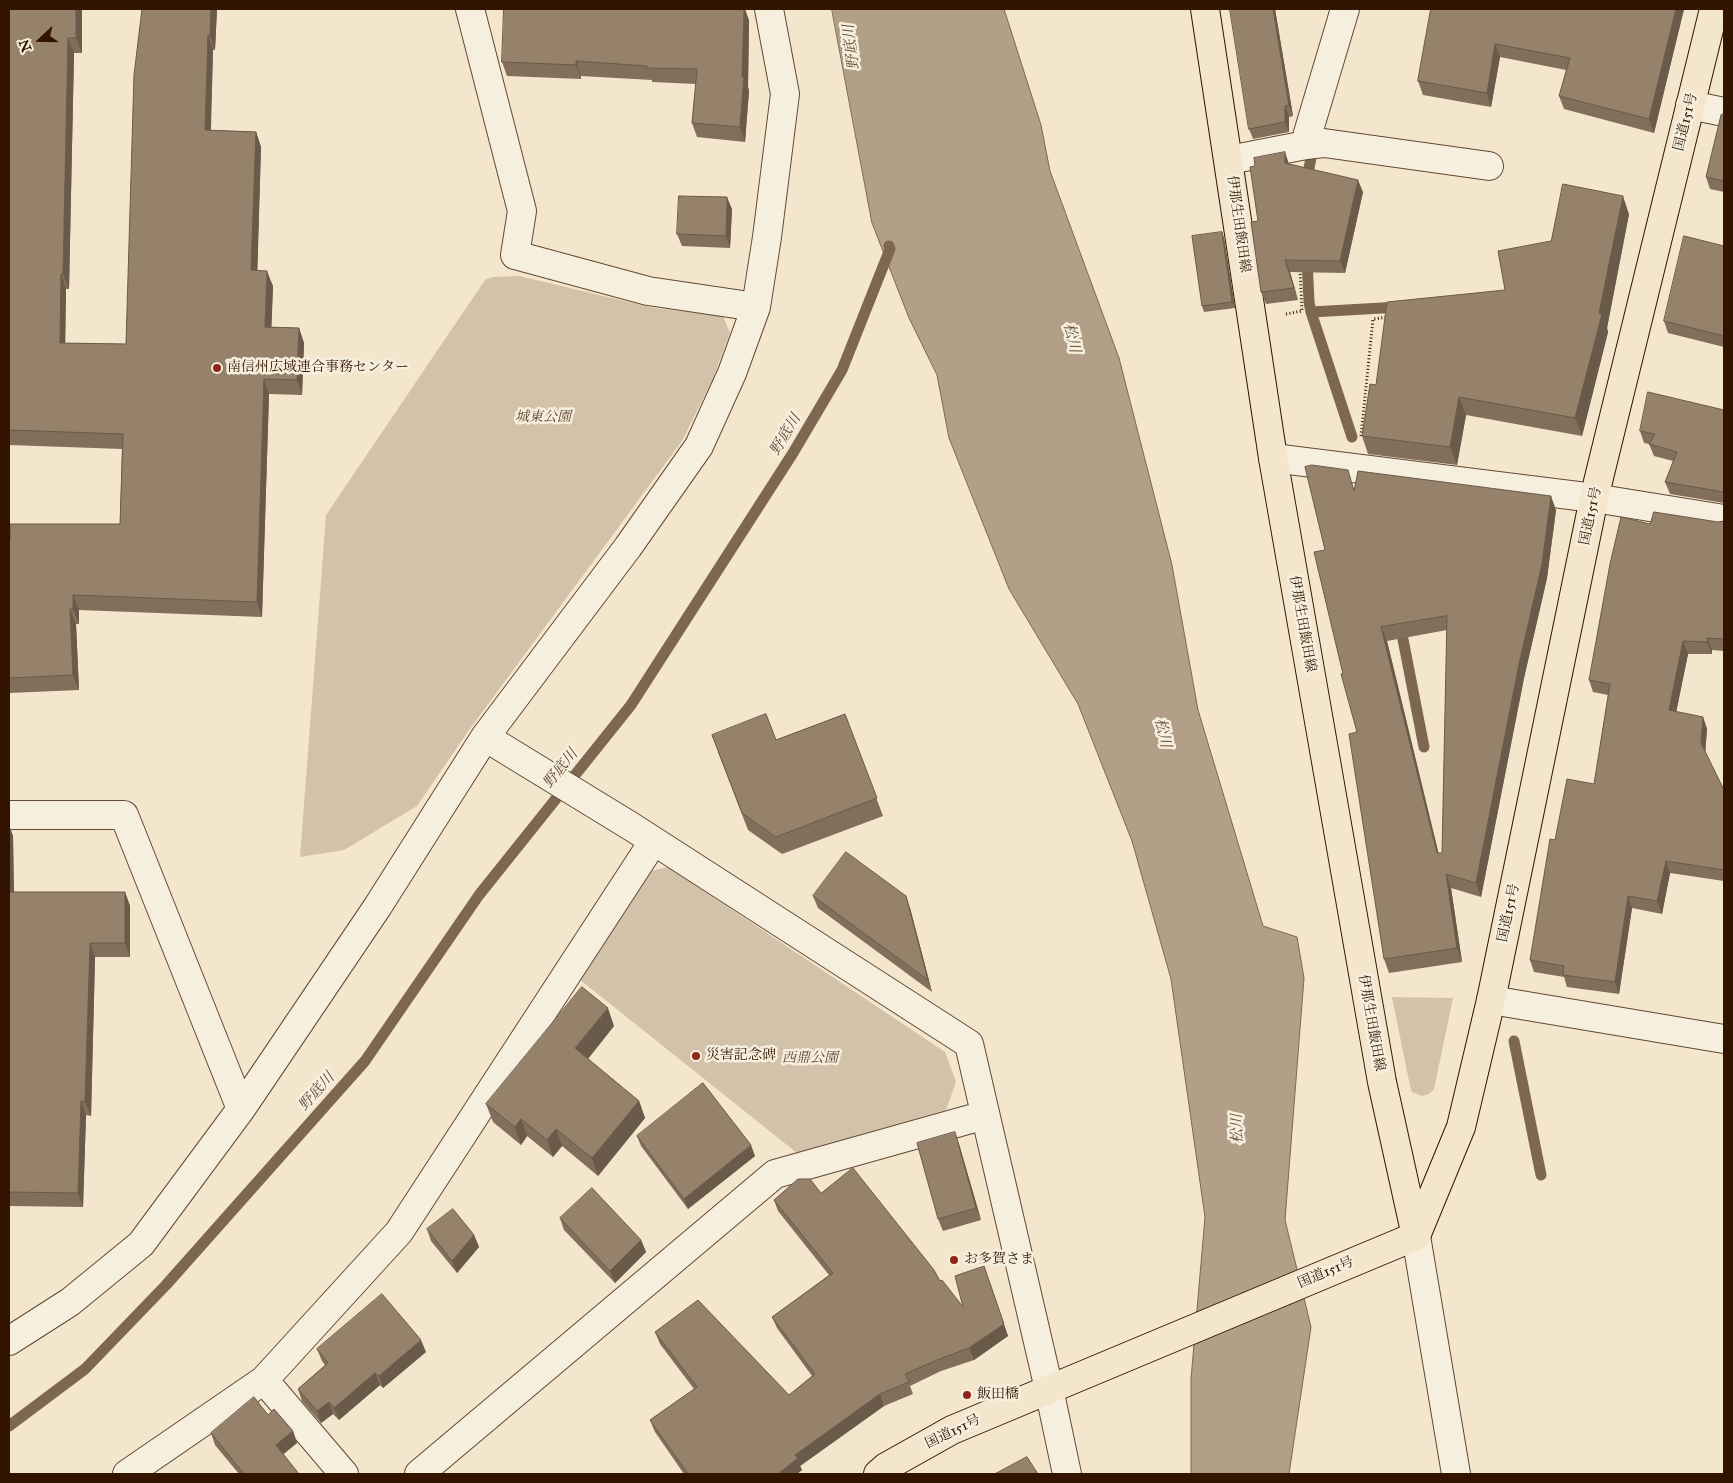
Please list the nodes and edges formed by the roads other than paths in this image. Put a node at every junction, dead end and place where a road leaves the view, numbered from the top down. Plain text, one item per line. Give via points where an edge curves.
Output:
1 (470, 9) edge
2 (769, 9) edge
3 (1205, 9) edge
4 (1345, 9) edge
5 (1714, 9) edge
6 (1690, 105) junction
7 (1724, 112) edge
8 (1306, 145) junction
9 (1229, 160) junction
10 (1489, 166) dead end
11 (756, 308) junction
12 (1273, 458) junction
13 (1594, 498) junction
14 (1724, 519) edge
15 (485, 736) junction
16 (9, 816) edge
17 (643, 835) junction
18 (1491, 1000) junction
19 (1724, 1039) edge
20 (241, 1109) junction
21 (985, 1115) junction
22 (1416, 1236) junction
23 (9, 1341) edge
24 (264, 1380) junction
25 (1049, 1389) junction
26 (127, 1474) edge
27 (344, 1474) edge
28 (420, 1474) edge
29 (878, 1474) edge
30 (1067, 1474) edge
31 (1456, 1474) edge

1 - 11 street via 522,211 515,255 648,291
2 - 11 street via 785,94
3 - 9 main road, 伊那生田飯田線
4 - 8 street
5 - 6 main road, 国道151号
6 - 7 street
6 - 13 main road, 国道151号
8 - 9 street
8 - 10 street via 1324,143
9 - 12 main road, 伊那生田飯田線
11 - 15 street via 732,373 699,446 622,555
12 - 13 street
12 - 22 main road, 伊那生田飯田線 via 1382,1082
13 - 14 street
13 - 18 main road, 国道151号
15 - 17 street
15 - 20 street via 378,906
16 - 20 street via 124,815
17 - 21 street via 969,1044
17 - 24 street via 399,1232
18 - 19 street
18 - 22 main road, 国道151号 via 1461,1127
20 - 23 street via 141,1244 70,1302
21 - 25 street
21 - 28 street via 775,1174
22 - 25 main road, 国道151号
22 - 31 street
24 - 26 street
24 - 27 street
25 - 29 main road, 国道151号 via 952,1430
25 - 30 street

